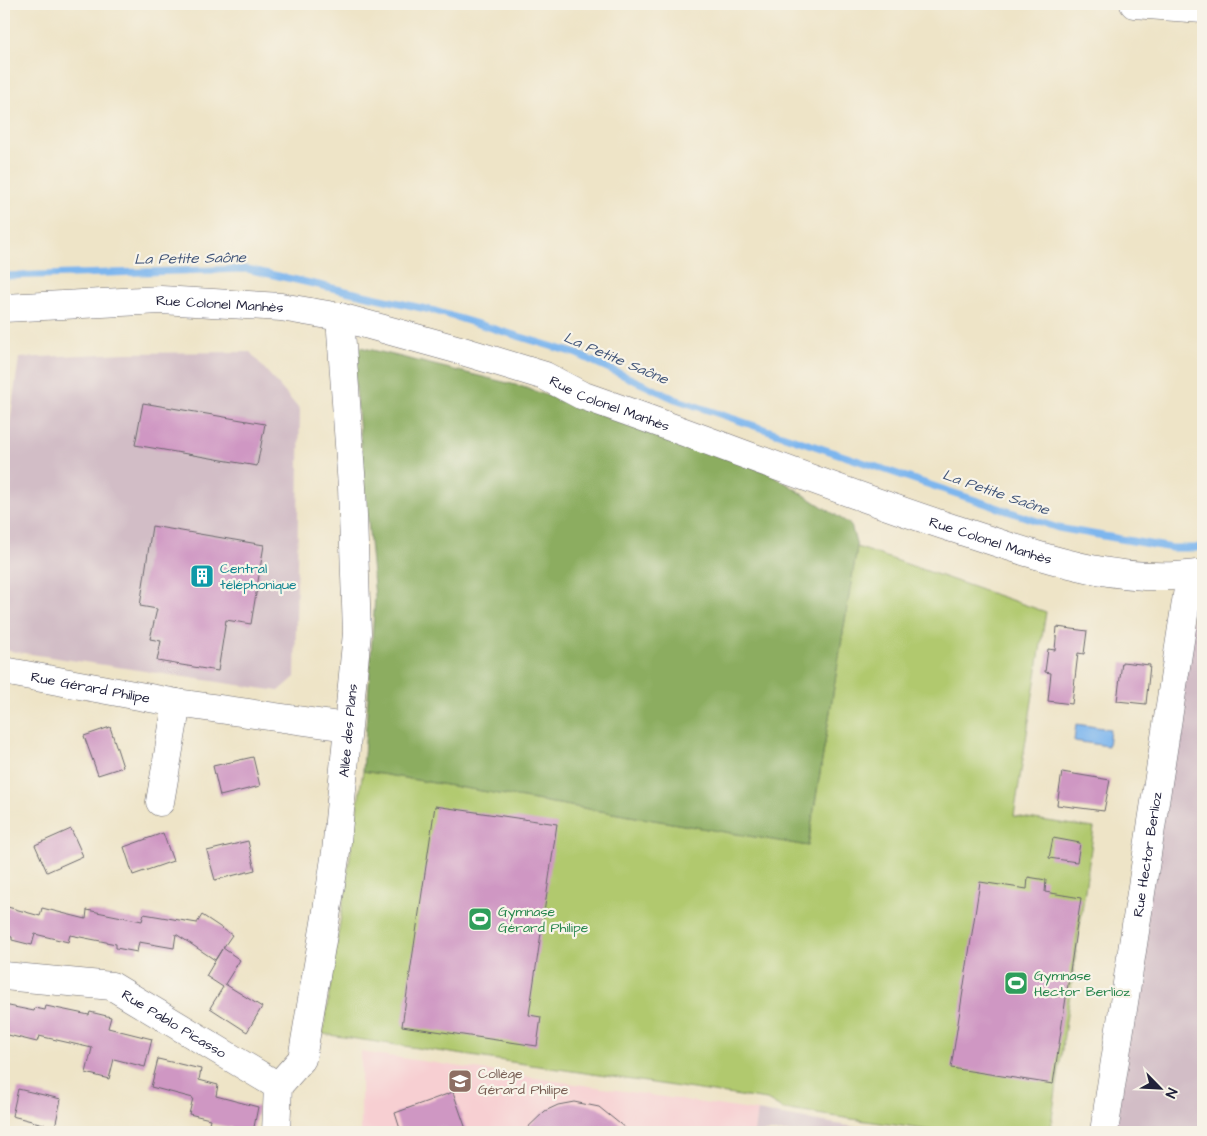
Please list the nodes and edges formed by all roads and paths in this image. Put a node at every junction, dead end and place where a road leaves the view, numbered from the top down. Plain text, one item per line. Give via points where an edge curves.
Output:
1 (1134, 4) edge
2 (1203, 9) edge
3 (4, 308) edge
4 (340, 317) junction
5 (1197, 575) edge
6 (4, 671) edge
7 (177, 703) junction
8 (347, 728) junction
9 (160, 802) dead end
10 (4, 976) edge
11 (278, 1086) junction
12 (276, 1132) edge
13 (1104, 1132) edge

1 - 2 street
3 - 4 street, Rue Colonel Manhès via 161,300 281,307
4 - 5 street, Rue Colonel Manhès via 545,376 581,395 894,509 1071,566 1121,574
4 - 8 street, Allée des Plans via 352,487 356,633
5 - 13 street, Rue Hector Berlioz
6 - 7 street, Rue Gérard Philipe
7 - 8 street, Rue Gérard Philipe
7 - 9 street
8 - 11 street, Allée des Plans via 336,852 307,1037 302,1060
10 - 11 street, Rue Pablo Picasso via 112,986
11 - 12 street

